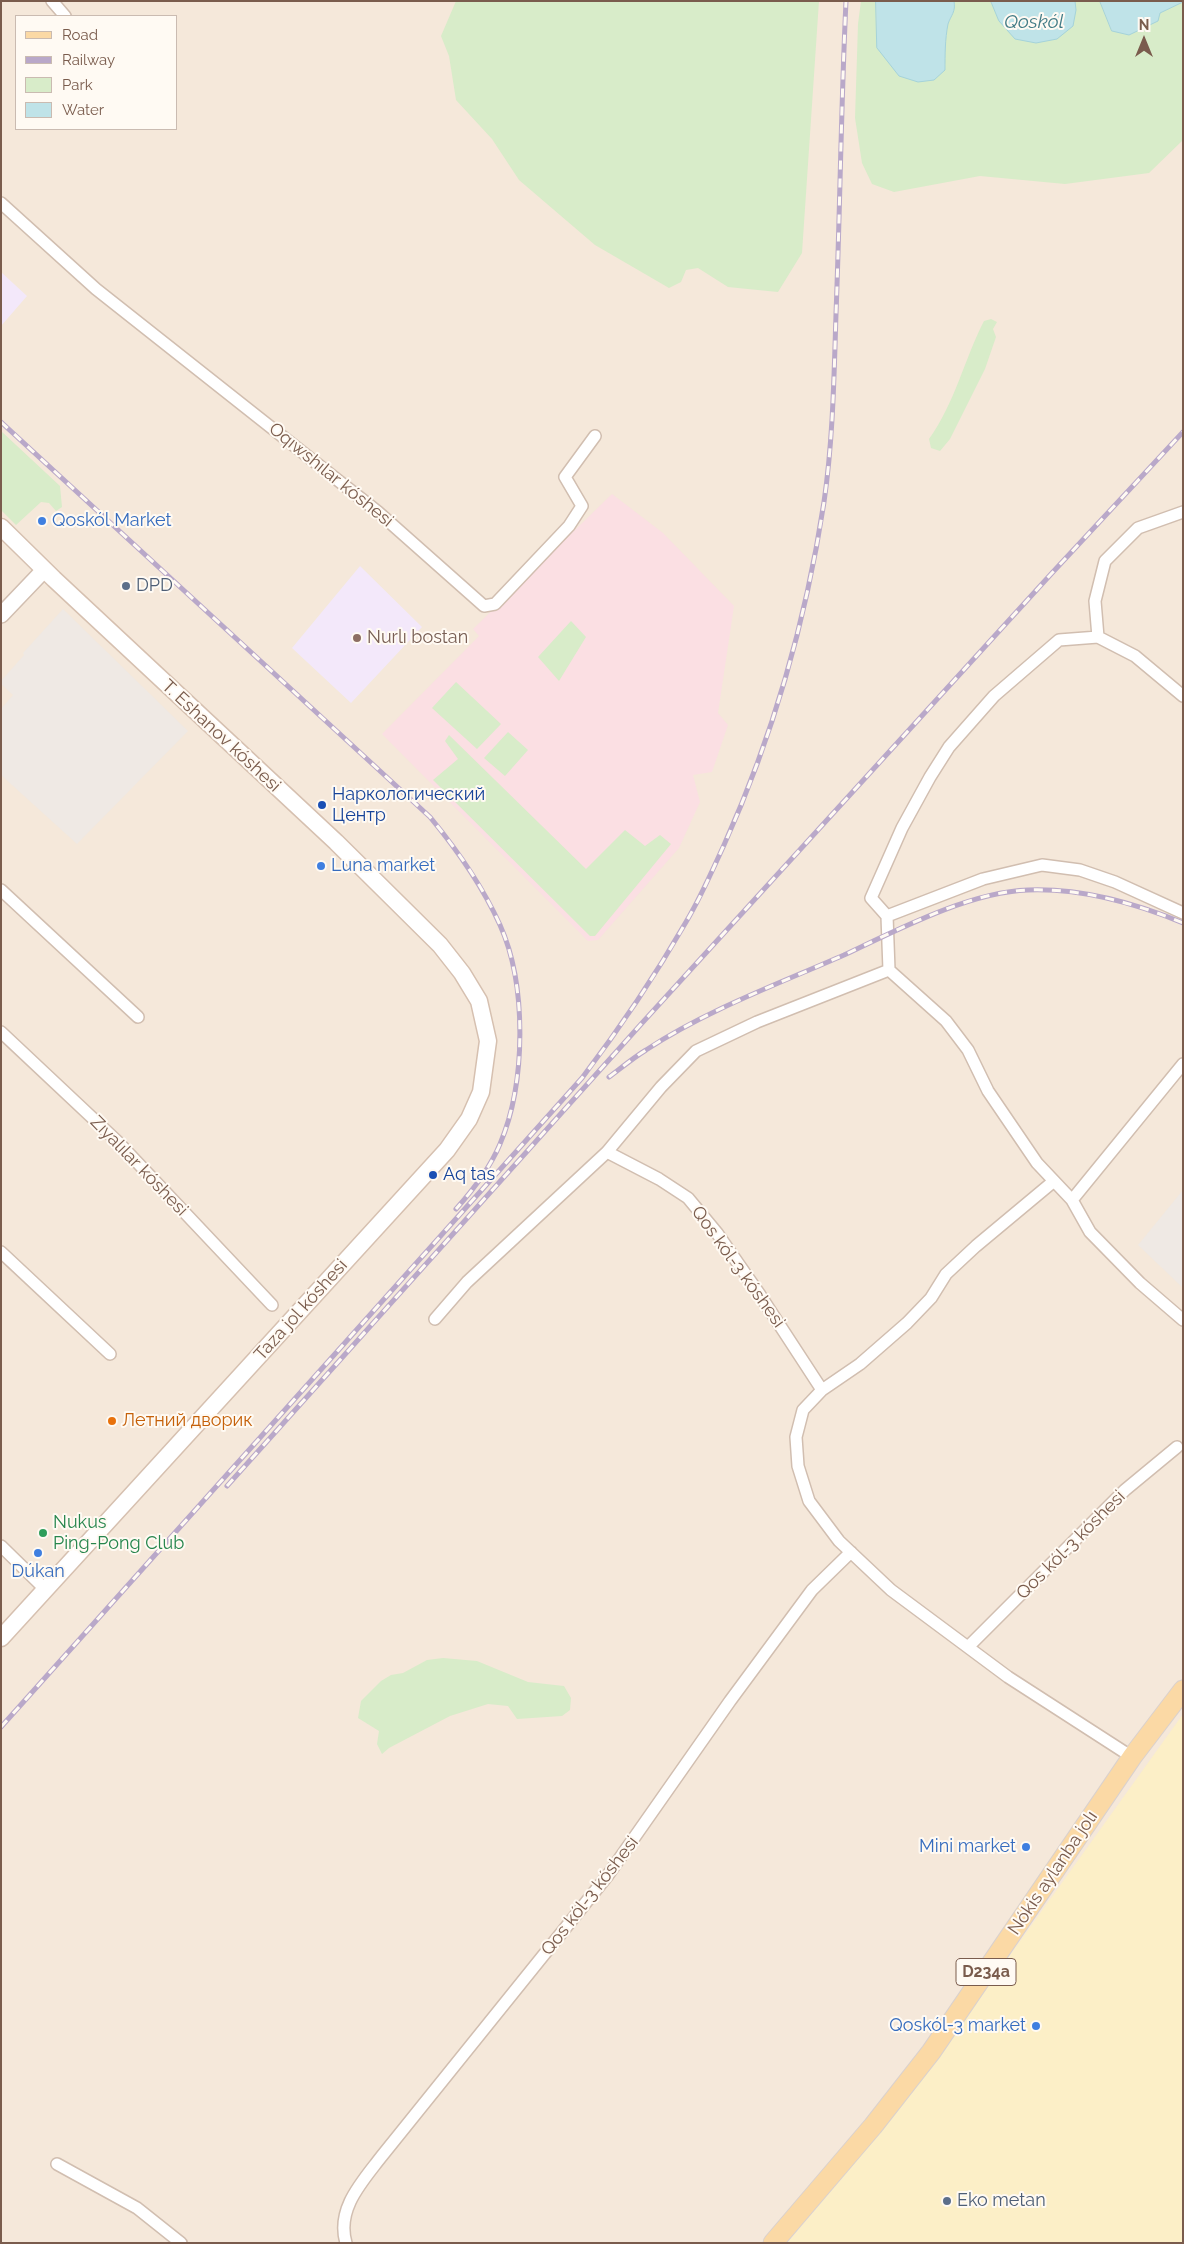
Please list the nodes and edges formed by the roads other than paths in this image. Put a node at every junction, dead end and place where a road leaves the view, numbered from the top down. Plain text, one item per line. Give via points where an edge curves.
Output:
1 (52, 1) edge
2 (64, 15) edge
3 (1, 203) edge
4 (595, 436) dead end
5 (1183, 512) edge
6 (1, 528) edge
7 (44, 570) junction
8 (1, 615) edge
9 (1098, 637) junction
10 (1183, 696) edge
11 (1, 890) edge
12 (1183, 913) edge
13 (887, 916) junction
14 (440, 945) joint
15 (889, 970) junction
16 (138, 1017) dead end
17 (1, 1032) edge
18 (1183, 1064) edge
19 (606, 1152) junction
20 (1054, 1182) junction
21 (1072, 1200) junction
22 (1, 1252) edge
23 (272, 1305) dead end
24 (435, 1319) dead end
25 (1183, 1320) edge
26 (110, 1354) dead end
27 (822, 1390) junction
28 (1177, 1448) dead end
29 (1, 1546) edge
30 (850, 1552) junction
31 (46, 1590) junction
32 (1, 1638) edge
33 (968, 1647) junction
34 (1183, 1690) edge
35 (1132, 1757) junction
36 (57, 2164) dead end
37 (181, 2243) edge
38 (346, 2243) edge
39 (773, 2243) edge

1 - 2 street
3 - 4 street, Oqıwshılar kóshesi via 96,289 378,512 484,606 495,604 569,526 582,506 565,477
5 - 9 street via 1138,528 1105,561 1095,601
6 - 7 main road, T. Eshanov kóshesi
7 - 8 street
7 - 14 main road, T. Eshanov kóshesi via 336,842
9 - 10 street via 1135,656
9 - 13 street via 1059,640 994,696 949,747 902,828 871,898
11 - 16 street
12 - 13 street via 1080,870 1042,865 983,878
13 - 15 street
14 - 31 main road, Taza jol kóshesi via 479,1001 488,1041 481,1092 469,1119 447,1150
15 - 19 street via 757,1022 696,1051
15 - 20 street via 946,1021 968,1050 988,1091 1037,1163
17 - 23 street, Zıyalılar kóshesi via 118,1142
18 - 21 street
19 - 24 street via 467,1282
19 - 27 street, Qos kól-3 kóshesi via 688,1198 717,1233
20 - 21 street
20 - 27 street via 946,1274 931,1298 907,1323 860,1364
21 - 25 street via 1090,1232 1140,1283
22 - 26 street
27 - 30 street via 803,1410 796,1437 798,1466 810,1501
28 - 33 street, Qos kól-3 kóshesi via 1125,1490
29 - 31 street
30 - 33 street via 891,1590
30 - 38 street, Qos kól-3 kóshesi via 812,1590 608,1875 381,2156 350,2200 342,2231
31 - 32 main road, Taza jol kóshesi
33 - 35 street via 1008,1677
34 - 35 main road, Nókis aylanba jolı / D234a
35 - 39 main road, Nókis aylanba jolı / D234a via 931,2052
36 - 37 street via 137,2208

